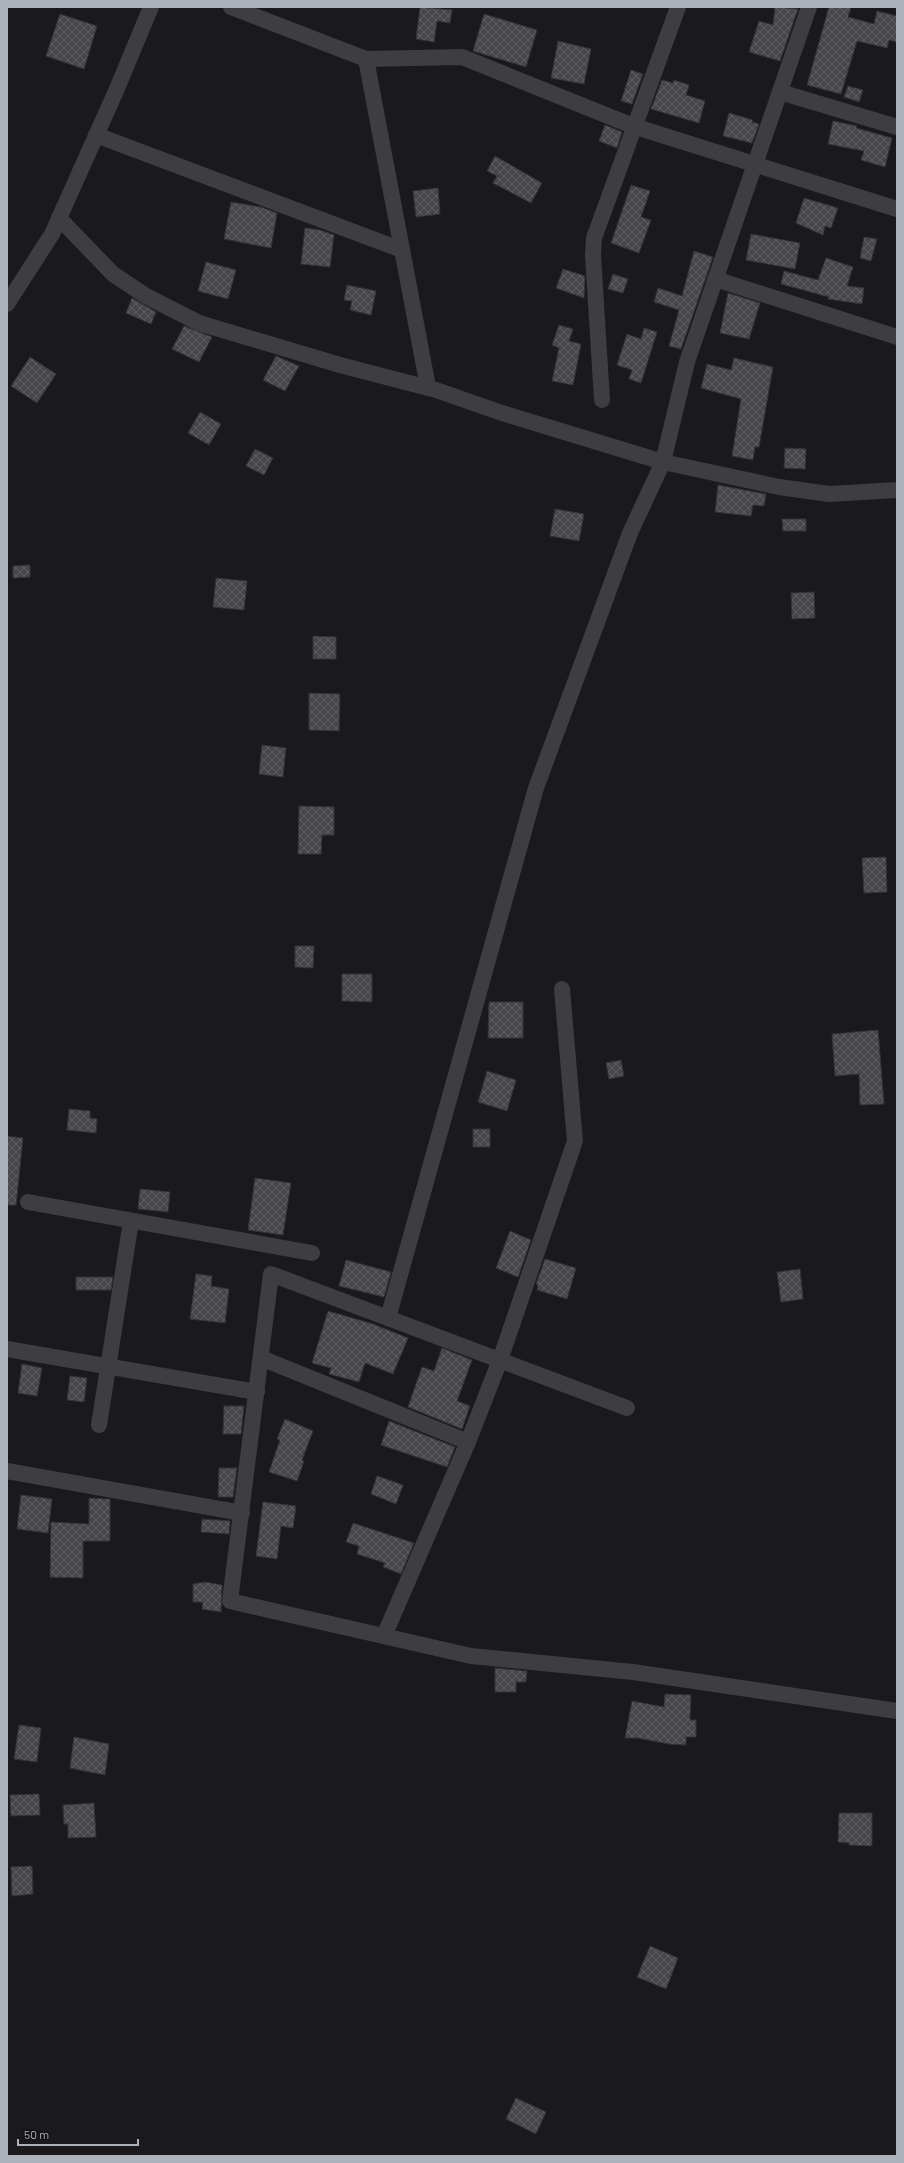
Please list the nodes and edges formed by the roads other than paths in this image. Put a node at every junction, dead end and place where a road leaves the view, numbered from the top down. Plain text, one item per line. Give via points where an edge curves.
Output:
1 (151, 7) edge
2 (231, 7) edge
3 (678, 7) edge
4 (809, 7) edge
5 (366, 59) junction
6 (780, 92) junction
7 (633, 126) junction
8 (897, 127) edge
9 (96, 135) junction
10 (754, 165) junction
11 (897, 209) edge
12 (59, 218) junction
13 (402, 250) junction
14 (715, 278) junction
15 (7, 304) edge
16 (897, 337) edge
17 (428, 388) junction
18 (602, 400) dead end
19 (663, 462) junction
20 (897, 490) edge
21 (562, 989) dead end
22 (28, 1202) dead end
23 (131, 1221) junction
24 (312, 1253) dead end
25 (388, 1318) junction
26 (7, 1349) edge
27 (261, 1358) junction
28 (500, 1360) junction
29 (109, 1367) junction
30 (257, 1392) junction
31 (627, 1408) dead end
32 (99, 1425) dead end
33 (468, 1442) junction
34 (7, 1471) edge
35 (242, 1513) junction
36 (384, 1636) junction
37 (897, 1712) edge

1 - 9 street
2 - 5 street
3 - 7 street
4 - 6 street
5 - 7 street via 462,57
5 - 13 street
6 - 8 street
6 - 10 street
7 - 10 street
7 - 18 street via 594,238
9 - 12 street
9 - 13 street
10 - 11 street
10 - 14 street
12 - 15 street via 52,234
12 - 17 street via 113,274 146,296 199,323
13 - 17 street
14 - 16 street
14 - 19 street via 687,362
17 - 19 street
19 - 20 street via 779,487 828,494
19 - 25 street via 630,533 536,788
21 - 28 street via 575,1141
22 - 23 street
23 - 24 street
23 - 29 street
25 - 27 street via 272,1274
25 - 28 street
26 - 29 street
27 - 30 street
27 - 33 street
28 - 31 street
28 - 33 street
29 - 30 street
29 - 32 street
30 - 35 street
33 - 36 street
34 - 35 street
35 - 36 street via 230,1601
36 - 37 street via 471,1656 633,1672

